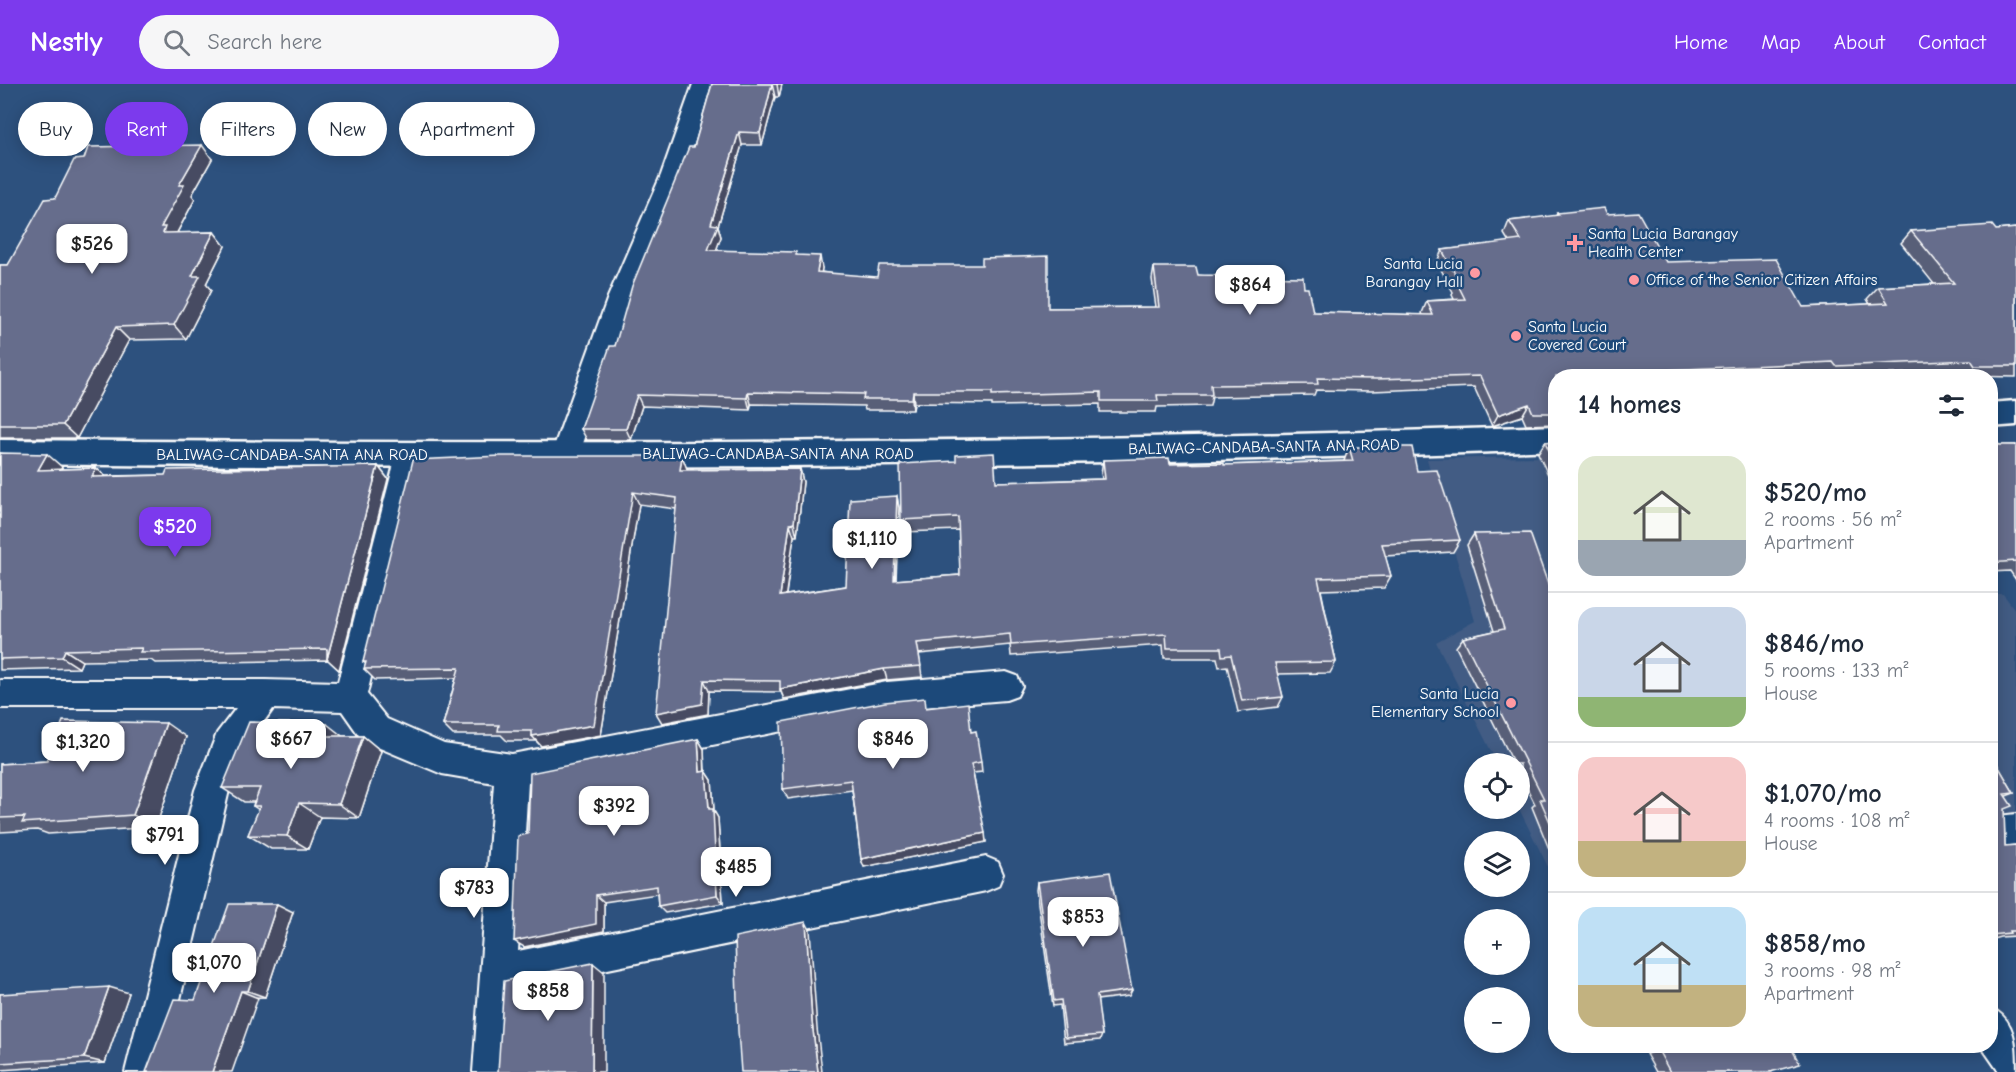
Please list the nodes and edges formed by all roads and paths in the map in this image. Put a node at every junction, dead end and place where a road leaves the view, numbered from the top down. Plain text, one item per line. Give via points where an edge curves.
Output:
1 (704, 84) edge
2 (2016, 413) edge
3 (1998, 414) edge
4 (1548, 438) edge
5 (0, 452) edge
6 (565, 455) junction
7 (410, 456) junction
8 (1006, 686) dead end
9 (0, 694) edge
10 (265, 694) junction
11 (350, 697) junction
12 (512, 770) junction
13 (2016, 831) edge
14 (1998, 833) edge
15 (986, 874) dead end
16 (497, 974) junction
17 (1998, 1038) edge
18 (2016, 1064) edge
19 (144, 1072) edge
20 (492, 1072) edge

1 - 6 street
2 - 3 main road
4 - 6 main road, BALIWAG-CANDABA-SANTA ANA ROAD via 1048,452
5 - 7 main road, BALIWAG-CANDABA-SANTA ANA ROAD
6 - 7 main road, BALIWAG-CANDABA-SANTA ANA ROAD
7 - 11 street
8 - 12 street via 887,696
9 - 10 street
10 - 11 street
10 - 19 street via 229,744 212,790
11 - 12 street via 375,730 442,759
12 - 16 street
13 - 14 street
15 - 16 street
16 - 20 street
17 - 18 street

